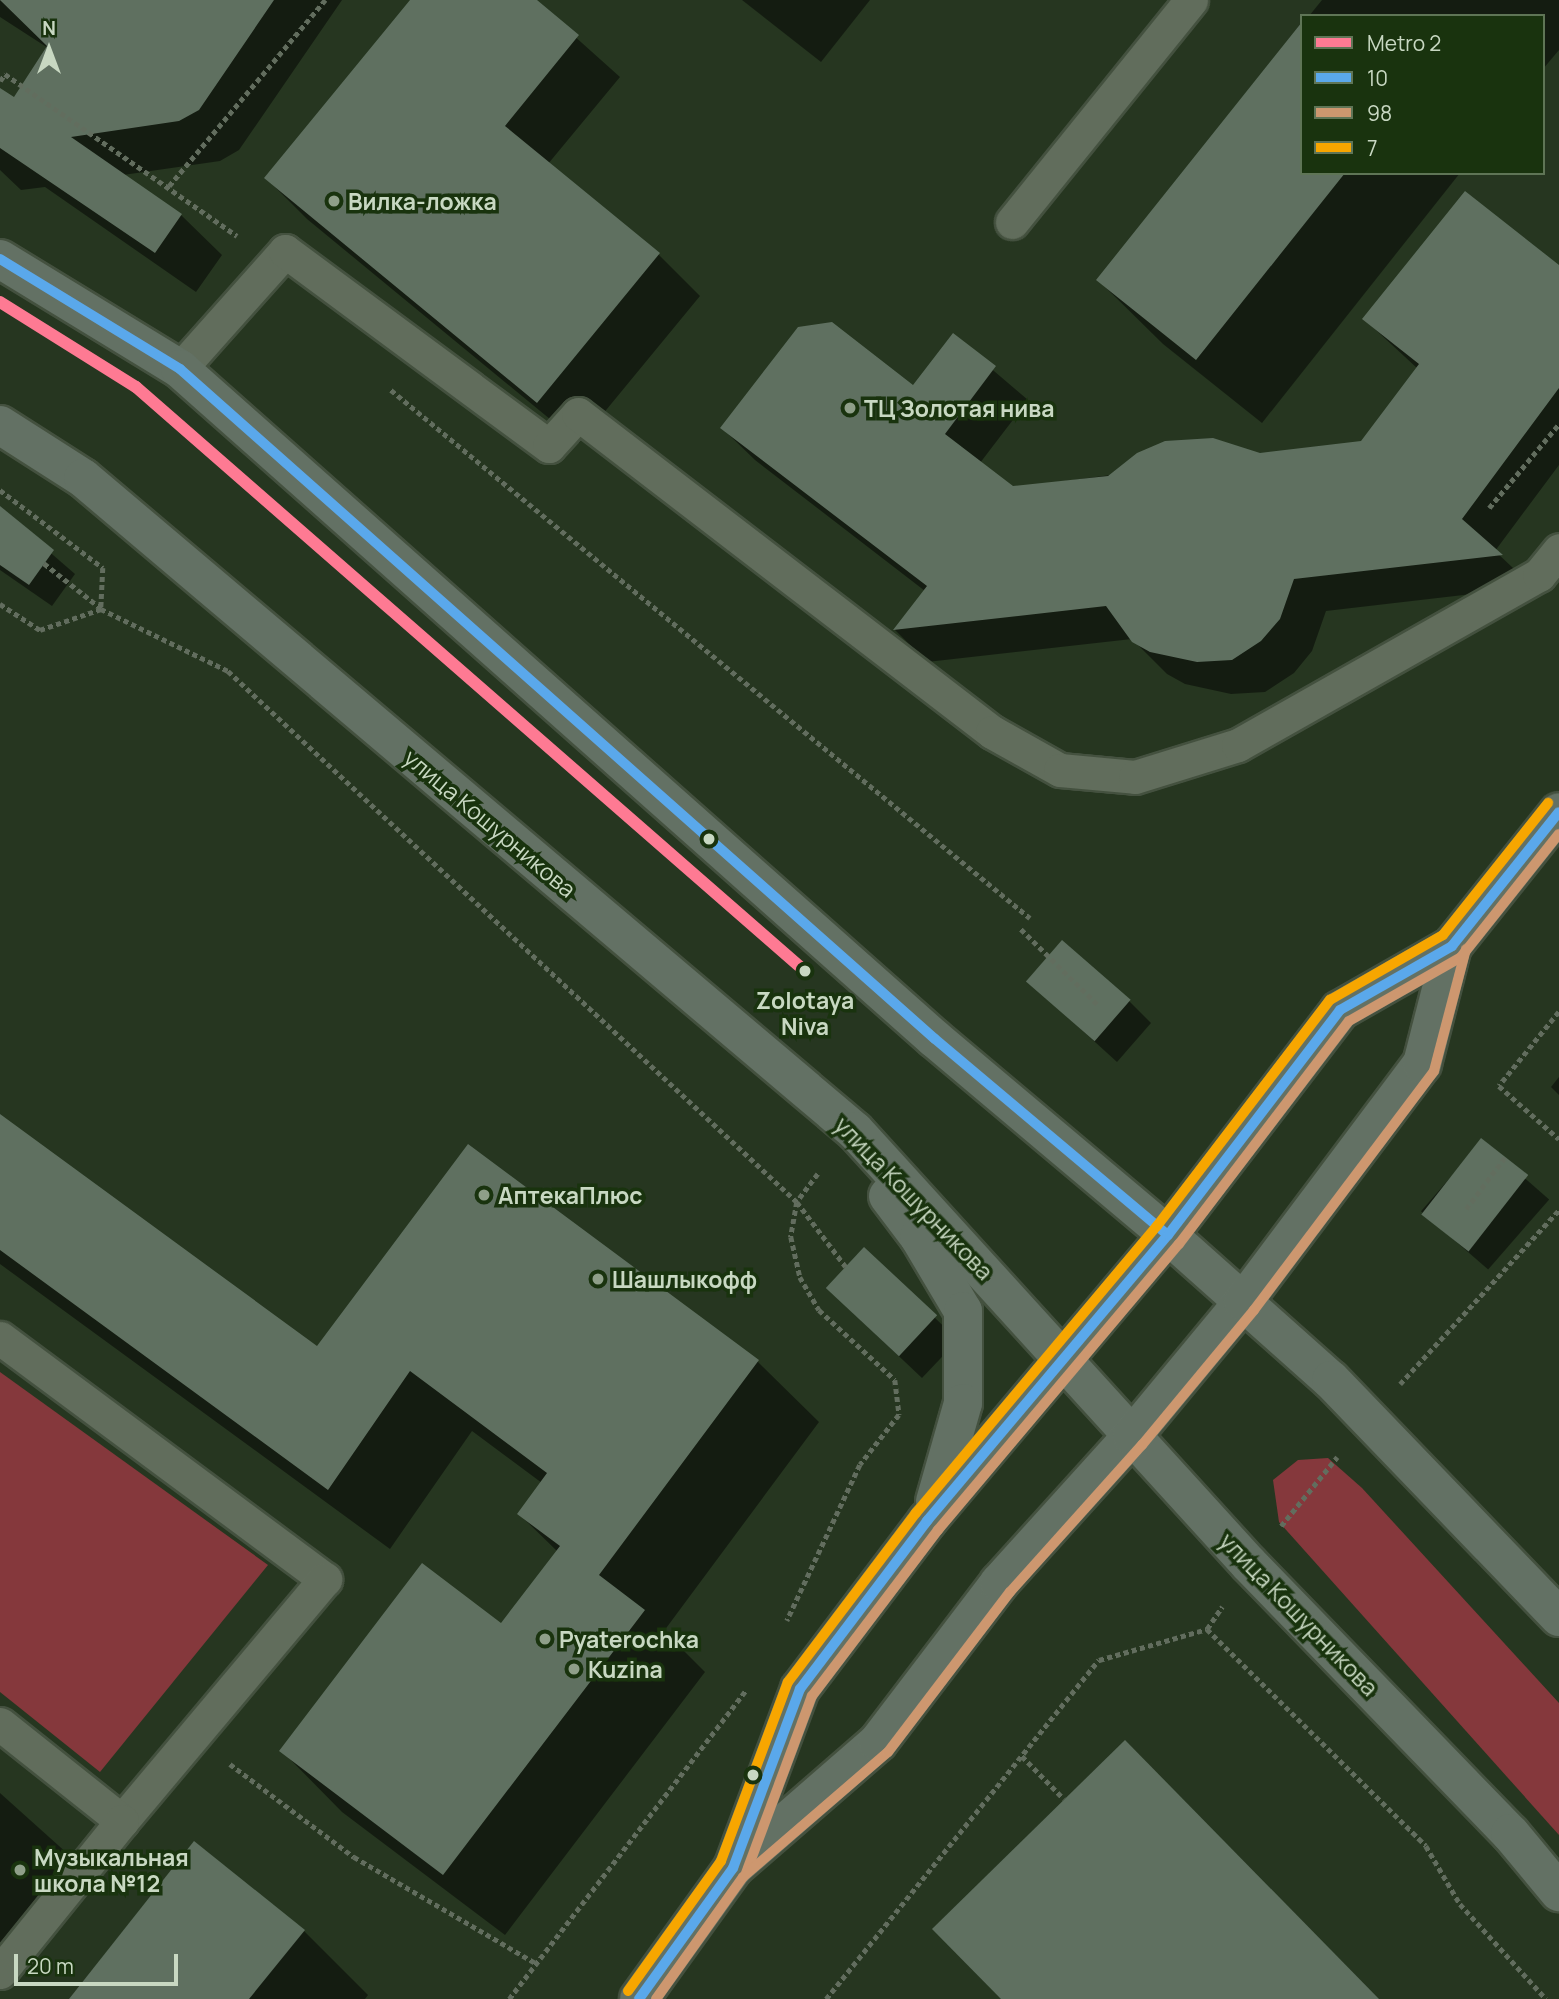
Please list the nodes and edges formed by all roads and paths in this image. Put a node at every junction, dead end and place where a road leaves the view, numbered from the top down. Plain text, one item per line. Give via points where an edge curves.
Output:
1 (325, 0) edge
2 (1191, 0) edge
3 (2, 73) edge
4 (0, 81) edge
5 (169, 186) junction
6 (1012, 222) dead end
7 (0, 259) edge
8 (267, 272) junction
9 (180, 369) junction
10 (388, 388) dead end
11 (1559, 424) edge
12 (0, 425) edge
13 (0, 490) edge
14 (1489, 508) dead end
15 (1559, 550) edge
16 (44, 564) dead end
17 (0, 604) edge
18 (101, 608) junction
19 (1559, 812) edge
20 (1030, 918) dead end
21 (1021, 929) dead end
22 (1452, 946) junction
23 (1099, 1006) dead end
24 (1559, 1012) edge
25 (819, 1101) junction
26 (1559, 1139) edge
27 (1505, 1157) dead end
28 (818, 1174) dead end
29 (797, 1202) junction
30 (1466, 1209) dead end
31 (1168, 1235) junction
32 (846, 1267) dead end
33 (1243, 1302) junction
34 (0, 1338) edge
35 (1064, 1362) junction
36 (1132, 1436) junction
37 (927, 1521) junction
38 (1559, 1616) edge
39 (781, 1634) dead end
40 (754, 1680) dead end
41 (0, 1724) edge
42 (1022, 1756) junction
43 (248, 1777) dead end
44 (1064, 1799) dead end
45 (122, 1821) junction
46 (733, 1868) junction
47 (1559, 1892) edge
48 (537, 1964) junction
49 (0, 1972) edge
50 (509, 1999) edge
51 (639, 1999) edge
52 (825, 1999) edge
53 (1546, 1999) edge

1 - 5 path
2 - 6 lane
3 - 4 path
3 - 5 path
5 - 8 path via 231,229
7 - 9 main road
8 - 9 lane
8 - 15 lane via 285,251 549,446 578,414 992,732 1060,770 1135,776 1238,745 1539,575
9 - 31 main road via 935,1039
10 - 20 path
11 - 14 path
12 - 25 main road, улица Кошурникова via 83,478
13 - 18 path via 103,568
16 - 18 path
17 - 18 path via 40,630
18 - 29 path via 228,671
19 - 22 main road
21 - 23 path
22 - 31 main road via 1340,1010
22 - 33 main road via 1422,1064
24 - 26 path via 1499,1086
25 - 35 main road, улица Кошурникова via 925,1202
25 - 37 main road via 919,1237 963,1311 963,1403 947,1468
27 - 30 path
28 - 29 path
29 - 32 path
29 - 39 path via 791,1237 800,1277 819,1310 895,1380 899,1415 860,1465
31 - 33 main road
31 - 35 main road
33 - 36 main road
33 - 38 main road via 1371,1416
34 - 45 lane via 325,1579
35 - 36 main road, улица Кошурникова
35 - 37 main road
36 - 46 main road via 999,1583 878,1742
36 - 47 main road, улица Кошурникова via 1510,1833
37 - 46 main road via 800,1689
40 - 48 path
41 - 45 lane
42 - 44 path
42 - 52 path
42 - 53 path via 1099,1660 1207,1629 1426,1846 1460,1904
43 - 48 path via 354,1857
45 - 49 lane
46 - 51 main road
48 - 50 path

